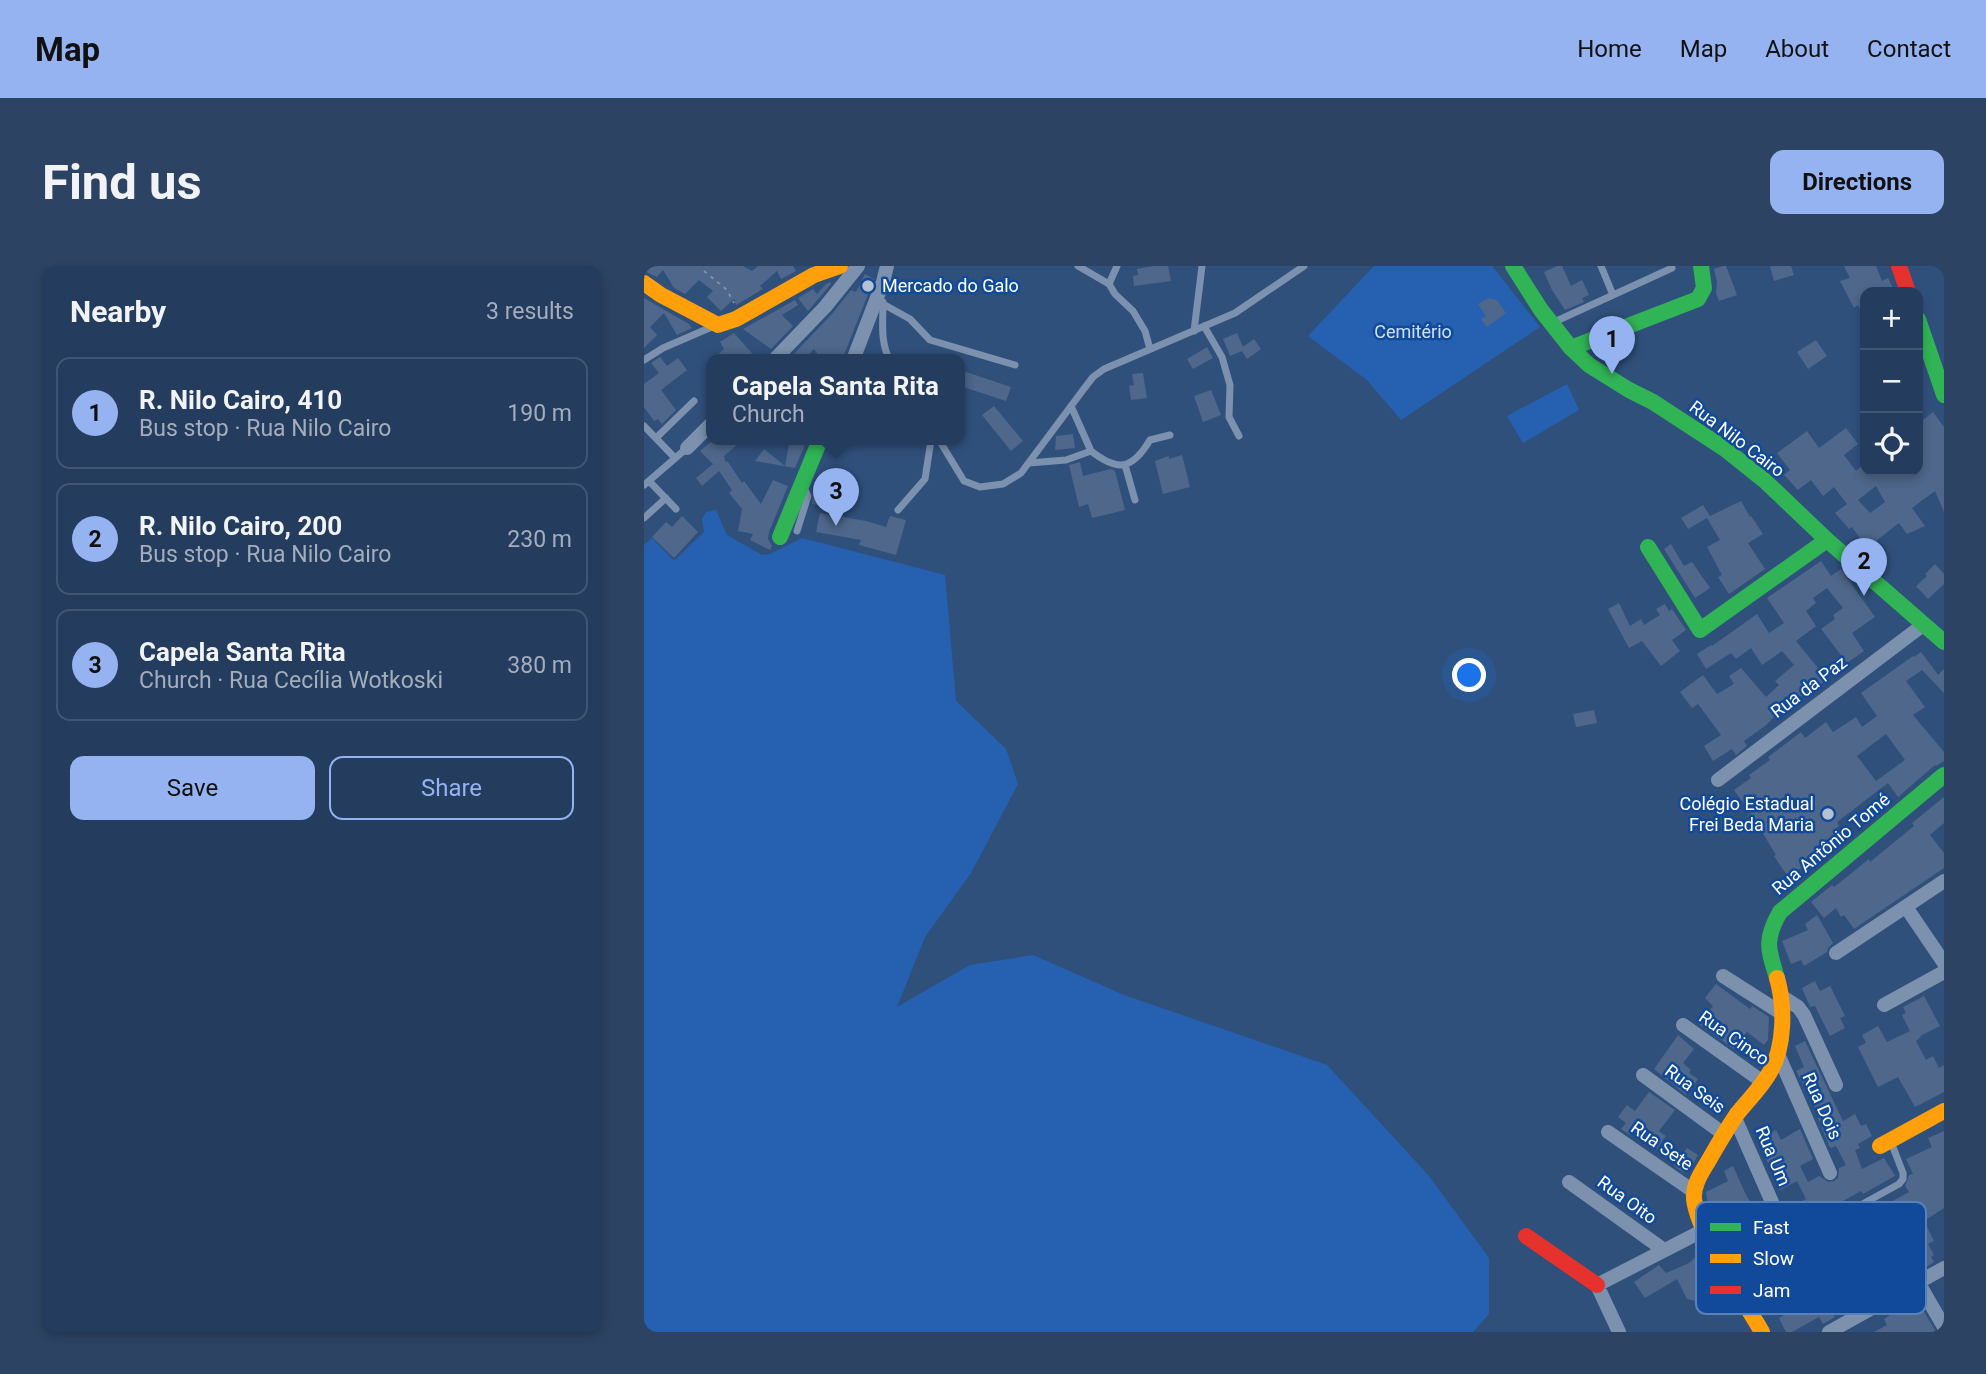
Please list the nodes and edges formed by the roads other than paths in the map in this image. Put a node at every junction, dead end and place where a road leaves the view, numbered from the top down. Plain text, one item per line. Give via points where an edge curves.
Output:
1 (840, 266) edge
2 (858, 266) edge
3 (887, 266) edge
4 (1078, 266) edge
5 (1117, 266) edge
6 (1202, 266) edge
7 (1304, 266) edge
8 (1513, 266) edge
9 (1601, 266) edge
10 (1671, 266) edge
11 (1701, 266) edge
12 (1899, 266) edge
13 (808, 271) edge
14 (883, 282) junction
15 (644, 283) edge
16 (1109, 284) junction
17 (1906, 287) edge
18 (1613, 295) junction
19 (883, 304) junction
20 (1551, 323) junction
21 (718, 325) junction
22 (1204, 326) junction
23 (1194, 331) junction
24 (1923, 334) edge
25 (1571, 348) junction
26 (1150, 349) junction
27 (780, 354) edge
28 (855, 354) edge
29 (887, 354) edge
30 (644, 360) edge
31 (1015, 365) dead end
32 (1944, 395) edge
33 (694, 401) dead end
34 (1071, 406) junction
35 (644, 426) edge
36 (706, 429) edge
37 (1170, 435) dead end
38 (1239, 436) dead end
39 (656, 438) junction
40 (818, 445) edge
41 (930, 445) edge
42 (942, 445) edge
43 (687, 448) joint
44 (1091, 450) junction
45 (675, 458) junction
46 (1029, 463) junction
47 (1125, 465) junction
48 (646, 483) edge
49 (800, 487) junction
50 (666, 498) junction
51 (1135, 500) dead end
52 (676, 509) dead end
53 (898, 510) dead end
54 (644, 518) edge
55 (797, 531) dead end
56 (780, 537) dead end
57 (1826, 540) junction
58 (1648, 547) dead end
59 (1923, 625) junction
60 (1944, 642) edge
61 (1944, 775) edge
62 (1718, 780) dead end
63 (1944, 881) edge
64 (1906, 907) junction
65 (1836, 953) dead end
66 (1944, 962) edge
67 (1944, 972) edge
68 (1723, 976) dead end
69 (1781, 996) junction
70 (1884, 1005) dead end
71 (1781, 1013) junction
72 (1683, 1025) dead end
73 (1778, 1054) junction
74 (1643, 1075) dead end
75 (1763, 1083) junction
76 (1836, 1085) dead end
77 (1944, 1111) edge
78 (1735, 1118) junction
79 (1608, 1132) dead end
80 (1725, 1135) junction
81 (1885, 1143) joint
82 (1830, 1173) dead end
83 (1569, 1182) dead end
84 (1693, 1191) junction
85 (1771, 1202) edge
86 (1866, 1202) edge
87 (1696, 1211) edge
88 (1696, 1234) edge
89 (1526, 1236) dead end
90 (1664, 1250) junction
91 (1944, 1268) edge
92 (1926, 1278) edge
93 (1597, 1285) junction
94 (1926, 1296) edge
95 (1752, 1314) edge
96 (1861, 1314) edge
97 (1944, 1327) edge
98 (1619, 1332) edge
99 (1762, 1332) edge
100 (1829, 1332) edge

1 - 13 street
2 - 27 street
3 - 14 street
4 - 16 lane
5 - 16 lane
6 - 23 lane
7 - 22 lane via 1235,313
8 - 20 street, Rua Nilo Cairo
9 - 18 lane
10 - 18 lane
11 - 25 street via 1705,288 1698,299
12 - 17 street
13 - 21 street via 740,316
14 - 19 lane
14 - 28 street
15 - 21 street
16 - 26 lane via 1133,311
18 - 20 lane
19 - 29 lane
19 - 31 lane via 910,319 930,340
20 - 25 street, Rua Nilo Cairo
21 - 30 lane
22 - 23 lane
22 - 38 lane via 1223,356 1230,385 1229,417
23 - 26 lane
24 - 32 street
25 - 57 street, Rua Nilo Cairo via 1589,365 1725,449 1766,481
26 - 34 lane via 1104,369
33 - 39 lane
34 - 44 lane
34 - 46 lane
35 - 39 lane
36 - 43 street
37 - 47 lane via 1150,440 1140,457
39 - 45 lane
40 - 49 street
41 - 53 lane via 925,479
42 - 46 lane via 964,481 980,487 1003,484
43 - 45 lane
44 - 46 lane via 1066,460
44 - 47 lane via 1106,463
45 - 48 lane
47 - 51 lane
48 - 50 lane
49 - 55 lane via 806,488 808,496
49 - 56 street
50 - 52 lane
50 - 54 lane
57 - 58 street via 1700,630
57 - 59 street, Rua Nilo Cairo
59 - 60 street, Rua Nilo Cairo
59 - 62 street, Rua da Paz
61 - 69 street, Rua Antônio Tomé via 1780,912 1770,928 1767,947
63 - 64 street
64 - 65 street
64 - 66 street
67 - 70 street
68 - 71 street
69 - 71 street, Rua Antônio Tomé
69 - 76 street via 1804,1015
71 - 73 street, Rua Antônio Tomé
72 - 75 street, Rua Cinco
73 - 75 street, Rua Antônio Tomé
73 - 82 street, Rua Dois
74 - 80 street, Rua Seis
75 - 78 street, Rua Antônio Tomé
77 - 81 street
78 - 80 street, Rua Antônio Tomé
78 - 85 street, Rua Um
79 - 84 street, Rua Sete
80 - 84 street, Rua Antônio Tomé
81 - 86 lane via 1903,1179
83 - 90 street, Rua Oito
84 - 87 street
88 - 90 street
89 - 93 street
90 - 93 street
91 - 92 street
93 - 98 street
94 - 97 street
95 - 99 street
96 - 100 street

